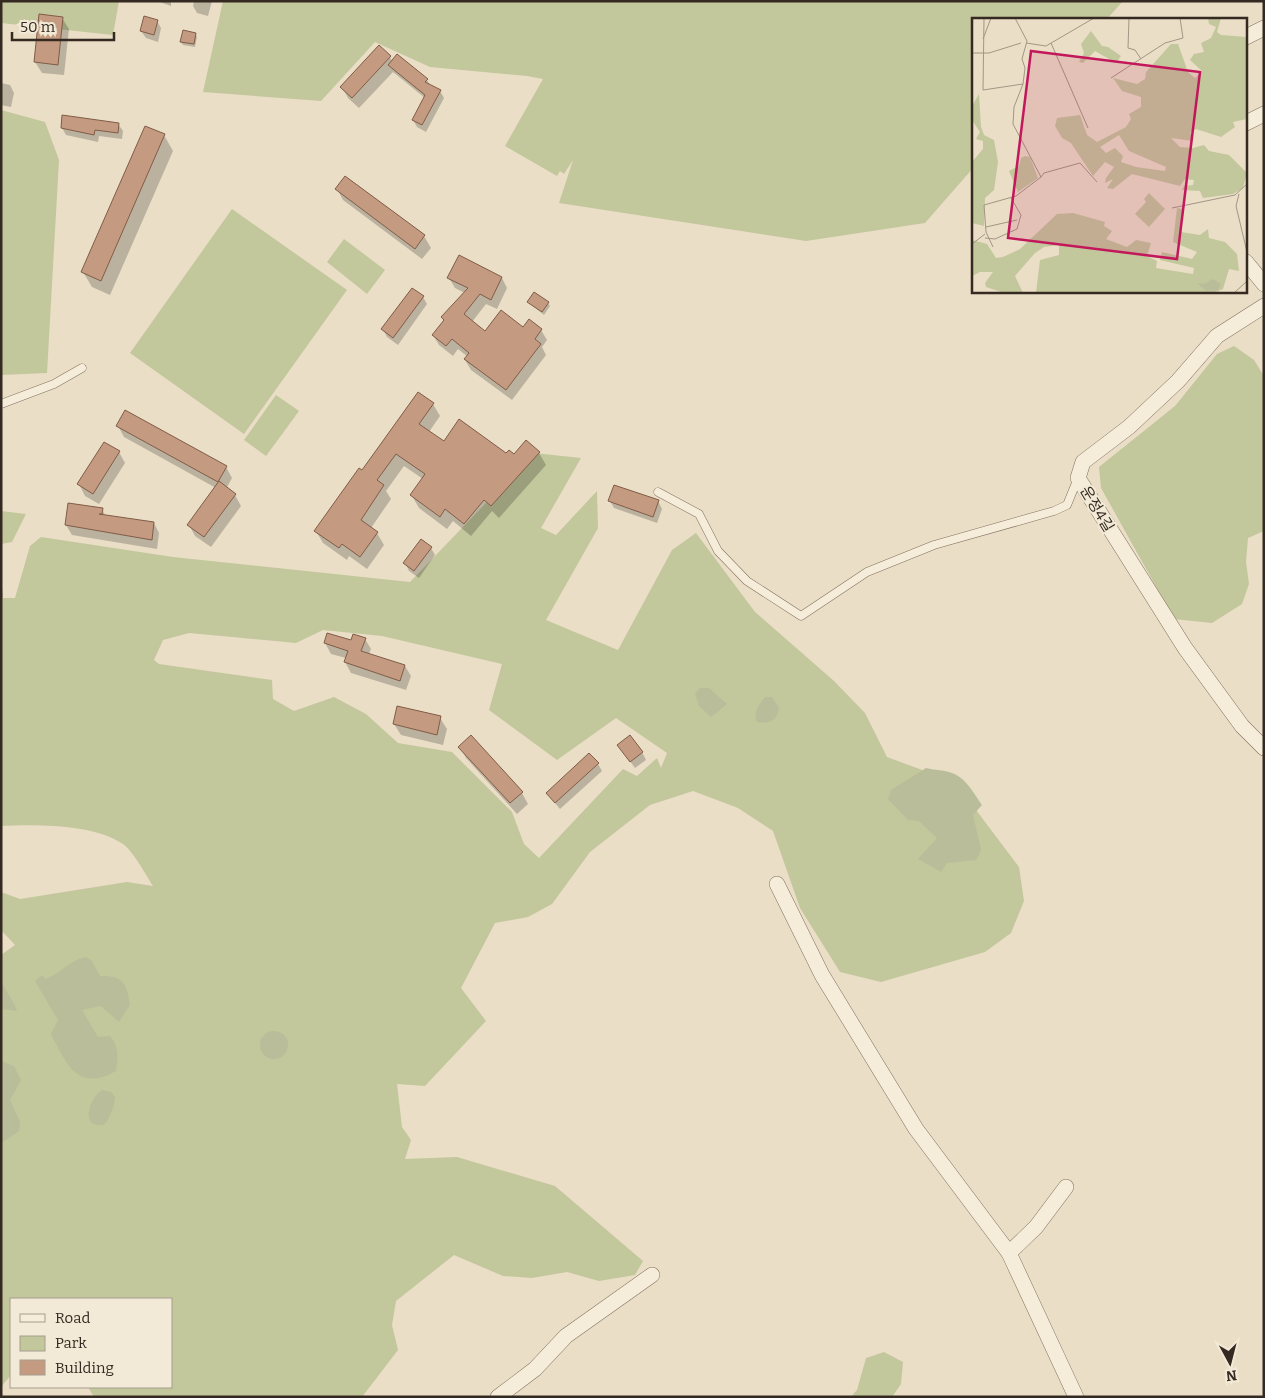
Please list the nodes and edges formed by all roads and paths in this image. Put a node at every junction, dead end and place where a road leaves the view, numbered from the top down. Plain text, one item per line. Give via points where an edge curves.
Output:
1 (1264, 28) edge
2 (1248, 36) edge
3 (1264, 114) edge
4 (1248, 122) edge
5 (1248, 264) edge
6 (1264, 284) edge
7 (1264, 306) edge
8 (82, 368) dead end
9 (1, 404) edge
10 (1078, 478) junction
11 (658, 492) dead end
12 (1264, 748) edge
13 (777, 884) dead end
14 (1066, 1187) dead end
15 (1009, 1252) junction
16 (652, 1275) dead end
17 (498, 1397) edge
18 (1076, 1397) edge

1 - 2 street
3 - 4 street
5 - 6 street
7 - 10 street, 운정4길 via 1217,336 1178,382 1129,427 1083,462
8 - 9 lane via 54,384
10 - 11 lane via 1067,505 934,545 867,572 801,616 747,581 718,550 699,514
10 - 12 street, 운정4길 via 1185,648 1242,726
13 - 15 street via 822,976 916,1129
14 - 15 street via 1036,1227
15 - 18 street
16 - 17 street via 566,1336 535,1369

